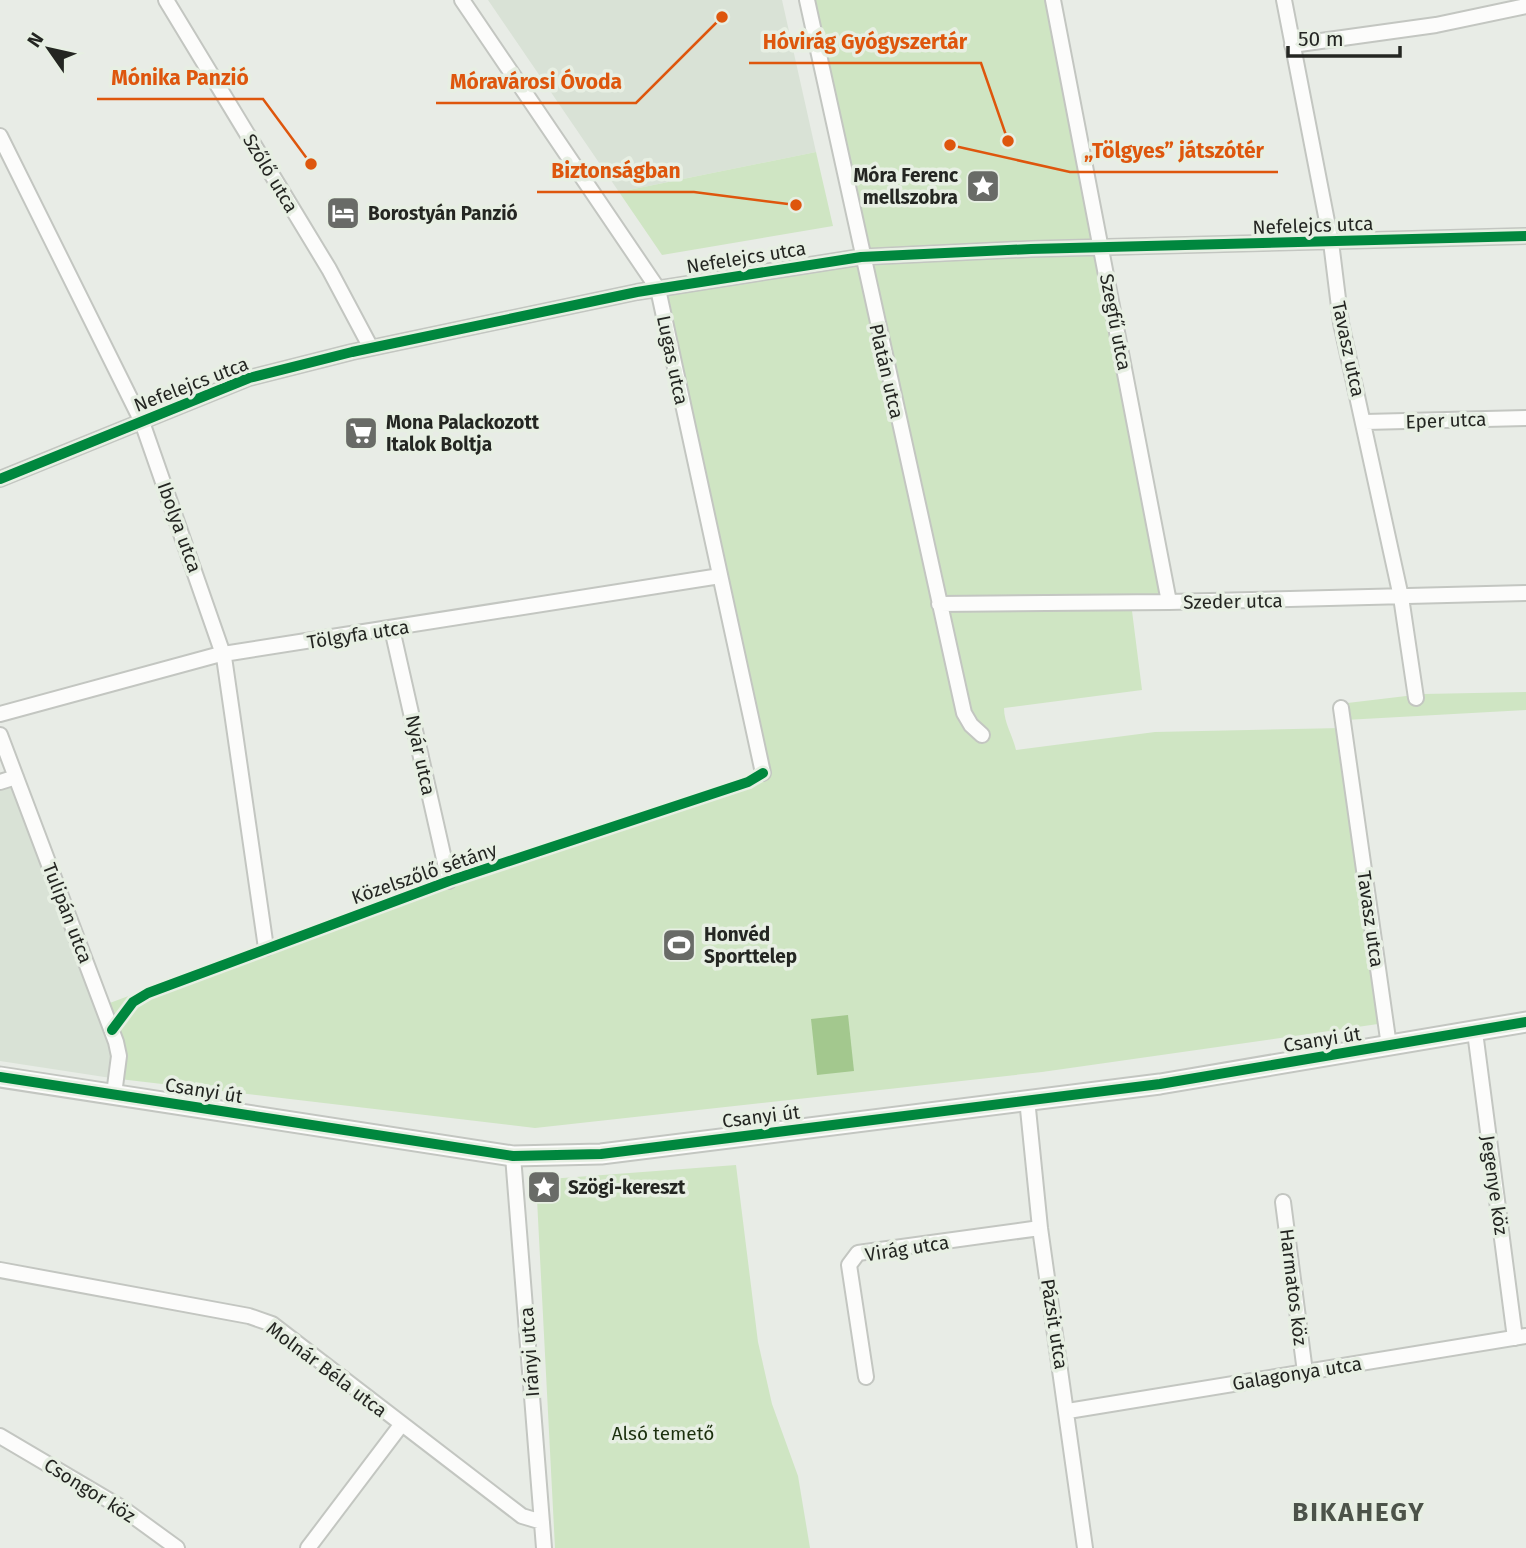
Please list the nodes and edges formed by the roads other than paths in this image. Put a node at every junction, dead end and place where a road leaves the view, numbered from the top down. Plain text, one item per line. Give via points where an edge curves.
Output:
1 (166, 0) edge
2 (462, 0) edge
3 (807, 0) edge
4 (1053, 0) edge
5 (1284, 0) edge
6 (1526, 6) edge
7 (1293, 45) junction
8 (0, 136) edge
9 (1526, 236) edge
10 (1331, 242) junction
11 (1102, 248) junction
12 (861, 257) junction
13 (658, 289) junction
14 (371, 348) junction
15 (1526, 418) edge
16 (142, 422) junction
17 (1365, 422) junction
18 (0, 479) edge
19 (720, 576) junction
20 (1526, 593) edge
21 (1401, 597) junction
22 (1169, 602) junction
23 (939, 604) junction
24 (392, 629) junction
25 (223, 654) junction
26 (1416, 698) dead end
27 (1341, 708) dead end
28 (0, 714) edge
29 (0, 735) edge
30 (982, 735) dead end
31 (763, 773) dead end
32 (16, 777) junction
33 (0, 782) edge
34 (449, 881) dead end
35 (266, 948) dead end
36 (1526, 1022) edge
37 (1475, 1032) junction
38 (1389, 1046) junction
39 (0, 1077) edge
40 (114, 1094) junction
41 (1027, 1099) junction
42 (513, 1156) junction
43 (1283, 1202) dead end
44 (1040, 1228) junction
45 (0, 1270) edge
46 (1521, 1337) edge
47 (1305, 1372) junction
48 (866, 1377) dead end
49 (1068, 1411) junction
50 (401, 1426) junction
51 (0, 1436) edge
52 (542, 1522) junction
53 (177, 1548) edge
54 (308, 1548) edge
55 (544, 1548) edge
56 (1085, 1548) edge

1 - 14 street, Szőlő utca via 329,269
2 - 13 street, Lugas utca
3 - 12 street, Platán utca
4 - 11 street, Szegfű utca
5 - 7 street, Tavasz utca
6 - 7 street via 1436,25
7 - 10 street, Tavasz utca
8 - 16 street, Ibolya utca
9 - 10 street, Nefelejcs utca
10 - 11 street, Nefelejcs utca
10 - 17 street, Tavasz utca via 1341,323
11 - 12 street, Nefelejcs utca
11 - 22 street, Szegfű utca
12 - 13 street, Nefelejcs utca
12 - 23 street, Platán utca
13 - 14 street, Nefelejcs utca
13 - 19 street, Lugas utca
14 - 16 street, Nefelejcs utca via 249,378
15 - 17 street, Eper utca
16 - 18 street, Nefelejcs utca
16 - 25 street, Ibolya utca
17 - 21 street, Tavasz utca
19 - 24 street, Tölgyfa utca
19 - 31 street, Lugas utca
20 - 21 street, Szeder utca
21 - 22 street, Szeder utca
21 - 26 street, Tavasz utca
22 - 23 street, Szeder utca
23 - 30 street, Platán utca via 964,713
24 - 25 street, Tölgyfa utca
24 - 34 street, Nyár utca
25 - 28 street, Tölgyfa utca
25 - 35 street, Ibolya utca
27 - 38 street, Tavasz utca
29 - 32 street, Tulipán utca
32 - 33 street
32 - 40 street, Tulipán utca via 112,1030 119,1056
36 - 37 street, Csanyi út
37 - 38 street, Csanyi út
37 - 46 street, Jegenye köz
38 - 41 street, Csanyi út via 1160,1084
39 - 40 street, Csanyi út
40 - 42 street, Csanyi út
41 - 42 street, Csanyi út via 601,1154
41 - 44 street, Pázsit utca
42 - 52 street, Irányi utca
43 - 47 street, Harmatos köz
44 - 48 street, Virág utca via 858,1253 849,1265
44 - 49 street, Pázsit utca
45 - 50 street, Molnár Béla utca via 272,1324
46 - 47 street, Galagonya utca
47 - 49 street, Galagonya utca
49 - 56 street, Pázsit utca
50 - 52 street, Molnár Béla utca via 522,1516
50 - 54 street
51 - 53 street, Csongor köz via 122,1508
52 - 55 street, Irányi utca

